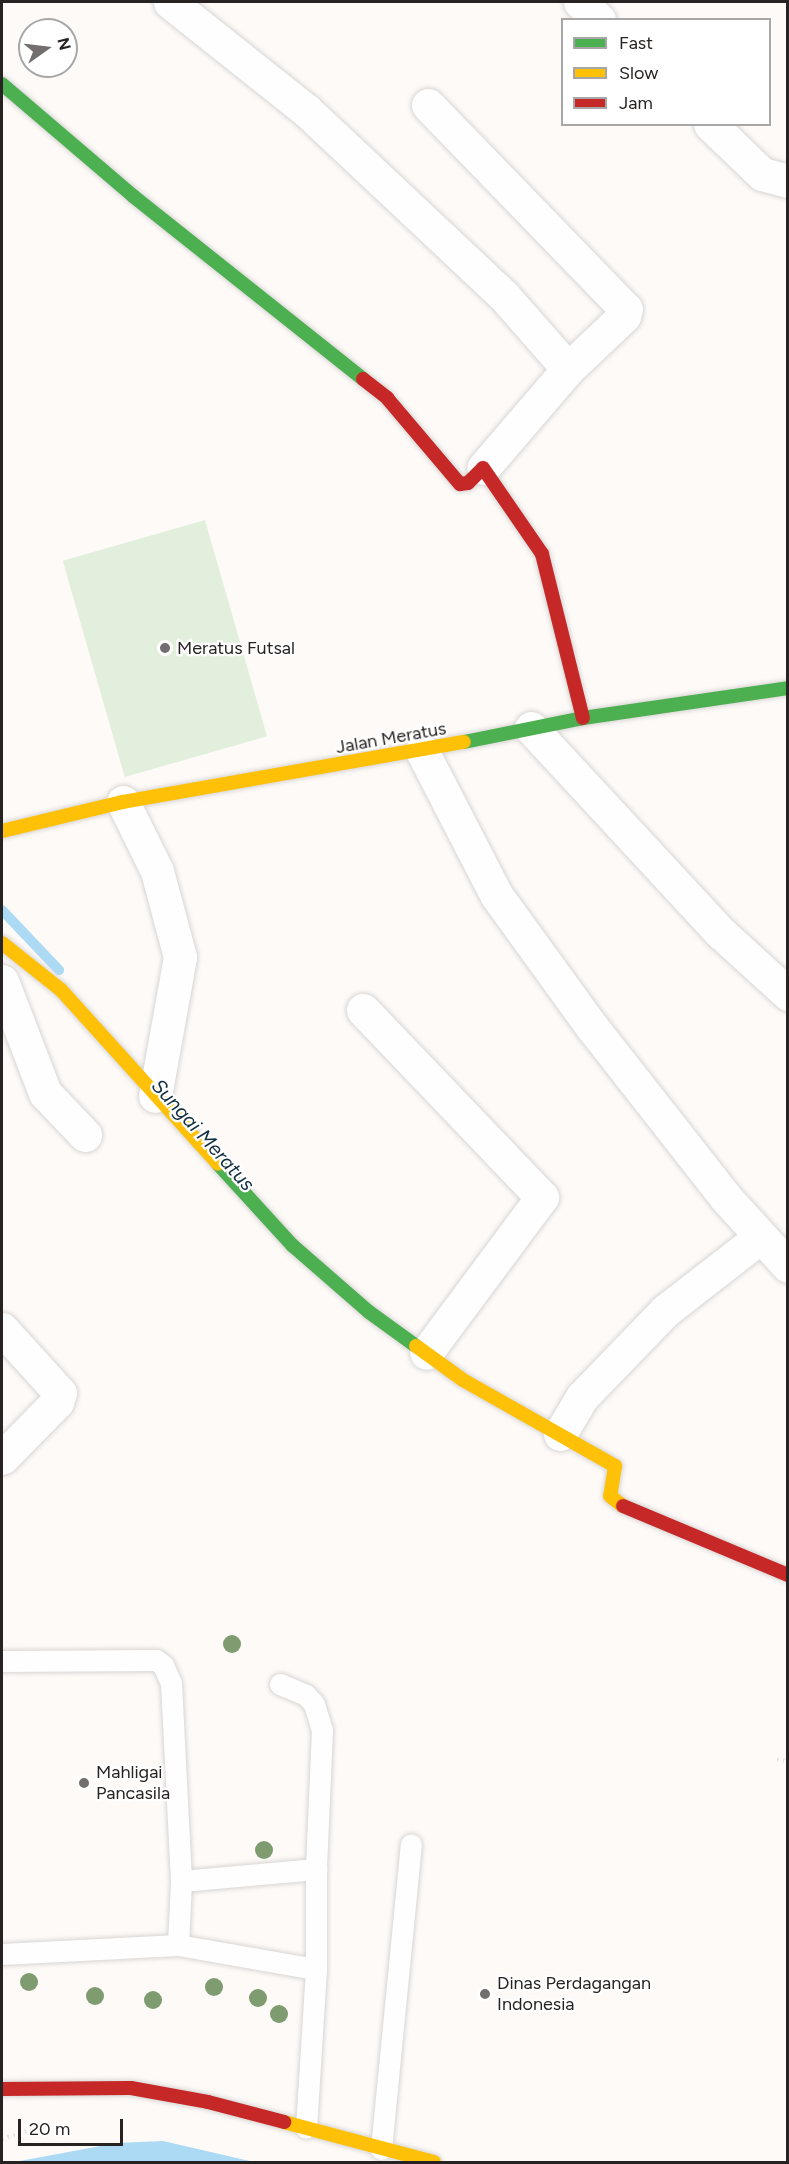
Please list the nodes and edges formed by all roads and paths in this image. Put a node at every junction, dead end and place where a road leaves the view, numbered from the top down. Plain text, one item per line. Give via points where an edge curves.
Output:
1 (170, 2) edge
2 (580, 2) edge
3 (597, 18) edge
4 (2, 84) edge
5 (428, 105) dead end
6 (712, 126) edge
7 (788, 181) edge
8 (567, 369) junction
9 (483, 468) junction
10 (788, 688) edge
11 (584, 718) junction
12 (531, 729) junction
13 (422, 752) junction
14 (123, 802) junction
15 (2, 831) edge
16 (2, 943) edge
17 (2, 981) edge
18 (788, 994) edge
19 (363, 1010) dead end
20 (158, 1083) junction
21 (85, 1135) dead end
22 (760, 1237) junction
23 (788, 1266) edge
24 (2, 1329) edge
25 (426, 1353) junction
26 (561, 1434) junction
27 (2, 1458) edge
28 (788, 1575) edge
29 (2, 1661) edge
30 (280, 1684) dead end
31 (777, 1760) dead end
32 (788, 1761) edge
33 (411, 1844) dead end
34 (316, 1869) junction
35 (181, 1881) junction
36 (178, 1945) junction
37 (2, 1954) edge
38 (316, 1969) junction
39 (2, 2089) edge
40 (306, 2128) junction
41 (381, 2149) junction
42 (434, 2163) edge

1 - 8 street via 306,110 504,296
2 - 3 street
4 - 9 main road via 133,196 387,398 460,484 468,483
5 - 8 street via 624,305 624,316
6 - 7 street via 762,174
8 - 9 street
9 - 11 main road via 542,554
10 - 11 main road, Jalan Meratus
11 - 12 main road, Jalan Meratus
12 - 13 main road, Jalan Meratus
12 - 18 street via 721,933
13 - 14 main road, Jalan Meratus
13 - 22 street via 497,896 592,1028
14 - 15 main road, Jalan Meratus
14 - 20 street via 157,871 180,957
16 - 20 main road via 61,990
17 - 21 street via 45,1093
19 - 25 street via 542,1197
20 - 25 main road via 292,1245 369,1312
22 - 23 street
22 - 26 street via 665,1311 582,1397
24 - 27 street via 60,1393 57,1402
25 - 26 main road via 463,1380
26 - 28 main road via 615,1466 610,1496 615,1503
29 - 35 lane via 156,1660 163,1665 171,1683
30 - 34 lane via 306,1695 314,1704 322,1730
31 - 32 path
33 - 41 lane
34 - 35 lane
34 - 38 lane
35 - 36 lane
36 - 37 lane
36 - 38 lane
38 - 40 lane
39 - 40 main road via 131,2088 208,2102
40 - 41 main road
41 - 42 main road

